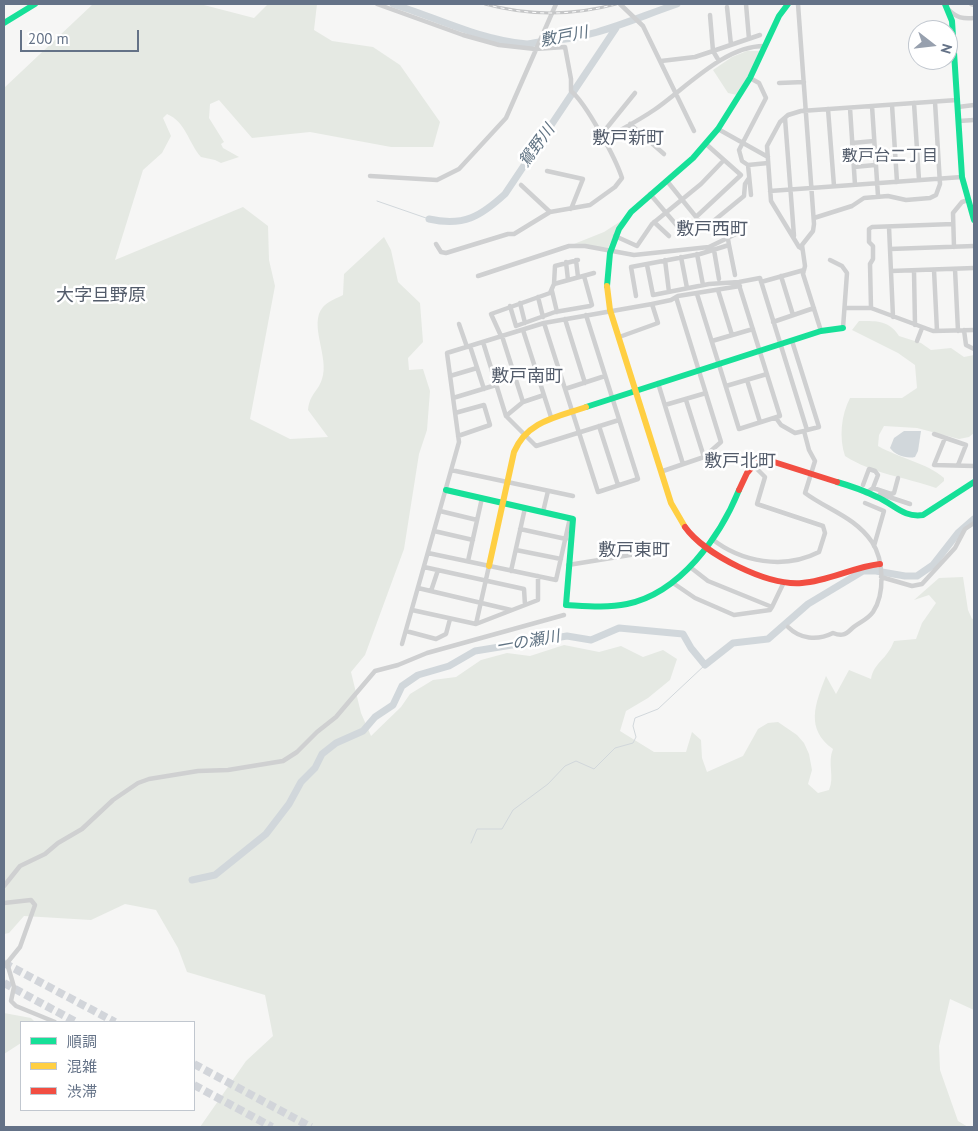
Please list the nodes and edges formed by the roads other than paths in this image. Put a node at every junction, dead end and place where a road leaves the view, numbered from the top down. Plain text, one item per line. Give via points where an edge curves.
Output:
1 (35, 4) edge
2 (377, 4) edge
3 (556, 4) edge
4 (620, 4) edge
5 (746, 4) edge
6 (788, 4) edge
7 (798, 4) edge
8 (947, 6) edge
9 (727, 7) dead end
10 (710, 15) dead end
11 (974, 18) edge
12 (4, 23) edge
13 (760, 35) dead end
14 (749, 39) junction
15 (731, 45) junction
16 (765, 46) junction
17 (536, 48) junction
18 (713, 51) junction
19 (660, 61) junction
20 (719, 61) junction
21 (750, 78) junction
22 (804, 82) junction
23 (779, 83) dead end
24 (635, 93) dead end
25 (676, 94) junction
26 (935, 102) junction
27 (914, 103) junction
28 (958, 103) junction
29 (892, 105) junction
30 (872, 106) junction
31 (974, 106) edge
32 (850, 108) junction
33 (828, 109) junction
34 (806, 111) junction
35 (785, 118) junction
36 (974, 120) edge
37 (959, 121) junction
38 (630, 124) junction
39 (718, 129) junction
40 (694, 131) dead end
41 (600, 135) junction
42 (604, 140) junction
43 (874, 141) junction
44 (743, 143) junction
45 (852, 143) junction
46 (706, 144) junction
47 (664, 154) dead end
48 (768, 157) junction
49 (724, 160) junction
50 (768, 164) junction
51 (748, 165) junction
52 (876, 165) junction
53 (854, 166) junction
54 (547, 171) dead end
55 (370, 176) dead end
56 (962, 177) junction
57 (749, 178) junction
58 (940, 178) junction
59 (919, 180) junction
60 (667, 181) junction
61 (898, 182) junction
62 (877, 183) junction
63 (521, 185) dead end
64 (855, 185) junction
65 (834, 186) junction
66 (812, 188) junction
67 (791, 190) junction
68 (770, 191) junction
69 (650, 194) junction
70 (751, 195) dead end
71 (878, 196) junction
72 (682, 200) junction
73 (968, 200) junction
74 (571, 209) junction
75 (550, 212) junction
76 (665, 213) junction
77 (696, 217) junction
78 (814, 218) junction
79 (974, 220) edge
80 (654, 222) junction
81 (953, 224) junction
82 (890, 227) junction
83 (679, 228) dead end
84 (742, 231) dead end
85 (616, 236) junction
86 (669, 236) dead end
87 (794, 238) junction
88 (728, 239) junction
89 (436, 244) dead end
90 (729, 245) junction
91 (974, 246) edge
92 (954, 247) junction
93 (802, 249) junction
94 (890, 249) junction
95 (714, 250) junction
96 (610, 252) junction
97 (698, 254) junction
98 (681, 257) junction
99 (665, 260) junction
100 (830, 260) dead end
101 (566, 262) junction
102 (648, 265) junction
103 (974, 268) edge
104 (955, 269) junction
105 (804, 270) junction
106 (914, 270) junction
107 (934, 270) junction
108 (891, 272) junction
109 (594, 273) dead end
110 (478, 276) dead end
111 (584, 276) junction
112 (735, 276) dead end
113 (781, 276) junction
114 (578, 278) junction
115 (719, 279) dead end
116 (568, 280) junction
117 (760, 282) junction
118 (554, 284) junction
119 (739, 284) junction
120 (703, 285) junction
121 (687, 288) junction
122 (718, 290) junction
123 (552, 291) junction
124 (670, 292) junction
125 (697, 294) junction
126 (636, 296) dead end
127 (538, 297) junction
128 (676, 297) junction
129 (520, 303) junction
130 (652, 304) junction
131 (510, 306) junction
132 (814, 308) junction
133 (845, 308) junction
134 (872, 308) junction
135 (610, 310) junction
136 (557, 312) junction
137 (586, 315) junction
138 (793, 315) junction
139 (893, 316) junction
140 (543, 317) junction
141 (565, 319) junction
142 (773, 322) junction
143 (525, 323) junction
144 (544, 323) junction
145 (460, 324) dead end
146 (914, 325) junction
147 (843, 328) joint
148 (922, 328) junction
149 (753, 329) junction
150 (524, 330) junction
151 (964, 330) junction
152 (974, 330) edge
153 (937, 331) junction
154 (958, 331) junction
155 (821, 332) junction
156 (732, 335) junction
157 (502, 336) junction
158 (622, 336) dead end
159 (712, 341) junction
160 (792, 341) junction
161 (917, 341) dead end
162 (483, 342) junction
163 (780, 344) junction
164 (469, 347) junction
165 (974, 349) edge
166 (760, 351) junction
167 (719, 364) junction
168 (477, 368) junction
169 (699, 370) junction
170 (767, 374) junction
171 (450, 376) junction
172 (605, 376) junction
173 (747, 380) junction
174 (585, 382) junction
175 (658, 383) junction
176 (496, 385) junction
177 (726, 386) junction
178 (484, 389) junction
179 (565, 389) junction
180 (635, 391) junction
181 (706, 393) junction
182 (544, 395) junction
183 (453, 398) junction
184 (612, 398) junction
185 (686, 400) junction
186 (523, 402) junction
187 (665, 405) junction
188 (572, 411) junction
189 (455, 413) junction
190 (506, 416) junction
191 (551, 417) junction
192 (776, 418) junction
193 (619, 420) junction
194 (760, 422) junction
195 (600, 426) junction
196 (579, 433) junction
197 (524, 434) junction
198 (934, 434) dead end
199 (458, 436) junction
200 (945, 438) junction
201 (704, 457) junction
202 (683, 464) junction
203 (754, 465) junction
204 (958, 465) junction
205 (974, 466) edge
206 (451, 470) junction
207 (663, 471) dead end
208 (811, 474) junction
209 (898, 478) dead end
210 (508, 482) junction
211 (974, 482) edge
212 (618, 485) junction
213 (863, 485) dead end
214 (873, 488) junction
215 (446, 490) junction
216 (548, 491) junction
217 (866, 493) junction
218 (573, 496) dead end
219 (878, 497) junction
220 (482, 498) junction
221 (503, 503) junction
222 (865, 503) dead end
223 (910, 504) dead end
224 (525, 508) junction
225 (440, 511) junction
226 (543, 512) junction
227 (570, 518) junction
228 (477, 520) junction
229 (974, 523) edge
230 (520, 529) junction
231 (434, 531) junction
232 (566, 539) junction
233 (712, 539) junction
234 (473, 540) junction
235 (874, 546) junction
236 (704, 548) junction
237 (516, 550) junction
238 (661, 550) dead end
239 (428, 552) junction
240 (561, 560) junction
241 (468, 561) junction
242 (568, 565) junction
243 (490, 566) junction
244 (880, 566) junction
245 (424, 567) junction
246 (690, 567) junction
247 (438, 570) junction
248 (512, 570) junction
249 (538, 576) junction
250 (881, 576) junction
251 (486, 581) junction
252 (784, 582) junction
253 (673, 583) junction
254 (418, 588) junction
255 (431, 591) junction
256 (482, 603) junction
257 (524, 605) junction
258 (772, 607) junction
259 (412, 610) junction
260 (511, 610) junction
261 (564, 615) dead end
262 (450, 619) junction
263 (476, 624) junction
264 (788, 627) dead end
265 (406, 631) junction
266 (402, 644) dead end
267 (4, 886) edge
268 (4, 902) edge
269 (53, 1021) edge

1 - 12 main road
2 - 17 street via 482,40
3 - 17 street
4 - 19 street via 641,24
5 - 14 street
6 - 16 main road
7 - 22 street
8 - 11 street via 955,16
8 - 28 main road via 952,21
9 - 15 street
10 - 18 street
13 - 14 street
14 - 15 street
15 - 18 street
16 - 20 street via 737,50
16 - 21 main road
17 - 41 street via 565,47 571,91 578,96
17 - 55 street via 506,118 454,172 444,178 430,180
18 - 19 street via 695,57
18 - 20 street
19 - 25 street
20 - 25 street
21 - 39 main road
21 - 44 street via 759,83 766,98
22 - 23 street
22 - 34 street
24 - 41 street
25 - 38 street
25 - 40 street
26 - 27 street
26 - 28 street
26 - 58 street
27 - 29 street
27 - 59 street
28 - 31 street
28 - 37 main road
29 - 30 street
29 - 61 street
30 - 32 street
30 - 43 street
32 - 33 street
32 - 45 street
33 - 34 street
33 - 65 street
34 - 35 street via 794,112
34 - 66 street
35 - 48 street via 767,146
35 - 67 street
36 - 37 street
37 - 56 main road
38 - 42 street
38 - 47 street
39 - 44 street
39 - 46 main road
41 - 42 street
42 - 74 street via 621,181 590,205
43 - 45 street
43 - 52 street
44 - 48 street
44 - 51 street via 739,150 742,161
45 - 53 street
46 - 49 street
46 - 60 main road
48 - 50 street
49 - 72 street
49 - 77 street via 741,175
50 - 51 street
50 - 68 street
51 - 57 street
52 - 53 street
52 - 62 street
53 - 64 street
54 - 74 street via 583,179
56 - 58 street
56 - 73 main road
57 - 70 street
57 - 77 street via 744,196 705,228
58 - 59 street
58 - 71 street via 939,190 930,198 906,200
59 - 61 street
60 - 69 main road
60 - 72 street
61 - 62 street
62 - 64 street
62 - 71 street
63 - 75 street
64 - 65 street
65 - 66 street
66 - 67 street
66 - 78 street
67 - 68 street
67 - 87 street
68 - 87 street via 771,201
69 - 76 street
69 - 85 main road via 631,212
71 - 78 street via 864,198 852,206
72 - 76 street
72 - 77 street
73 - 79 main road
73 - 81 street via 953,213
74 - 75 street
75 - 89 street via 514,234 452,252 441,252
76 - 80 street
76 - 83 street
78 - 93 street via 814,228 804,240
80 - 85 street via 637,246
80 - 86 street
81 - 82 street
81 - 92 street
82 - 94 street
82 - 134 street via 872,227 868,232 873,246 870,264
84 - 88 street
85 - 96 main road
87 - 93 street
88 - 90 street
88 - 96 street via 701,248 634,255
90 - 95 street
90 - 112 street
91 - 92 street
92 - 94 street
93 - 105 street
94 - 108 street
95 - 97 street
95 - 115 street
96 - 110 street via 569,246
96 - 135 main road via 606,279
97 - 98 street
97 - 120 street
98 - 99 street
98 - 121 street
99 - 102 street
99 - 124 street
100 - 133 street via 847,272
101 - 114 street via 577,260
101 - 116 street
101 - 118 street via 555,266
102 - 124 street via 653,295
102 - 126 street via 631,267
103 - 104 street
104 - 107 street
104 - 154 street
105 - 113 street
105 - 132 street
106 - 107 street
106 - 108 street
106 - 146 street
107 - 153 street
108 - 139 street
109 - 111 street
111 - 114 street
111 - 136 street via 592,305
113 - 117 street
113 - 138 street
114 - 116 street
116 - 118 street
117 - 119 street via 760,278
117 - 142 street
118 - 123 street
119 - 120 street
119 - 122 street
119 - 149 street
120 - 121 street
121 - 124 street
122 - 125 street
122 - 156 street
123 - 127 street
123 - 136 street
125 - 128 street
125 - 159 street
127 - 129 street
127 - 140 street
128 - 130 street
128 - 169 street
129 - 131 street
129 - 143 street
130 - 135 street
130 - 158 street via 658,323
131 - 143 street via 516,326
131 - 157 street via 491,314
132 - 138 street
132 - 155 street
133 - 134 street
133 - 147 street
134 - 139 street
135 - 137 street
135 - 180 main road
136 - 140 street
137 - 141 street
137 - 172 street
138 - 142 street
139 - 146 street
140 - 143 street
141 - 144 street
141 - 174 street
142 - 163 street
144 - 150 street
144 - 179 street
145 - 164 street
146 - 148 street
147 - 155 main road
148 - 153 street
148 - 161 street
149 - 156 street
149 - 166 street
150 - 157 street
150 - 182 street
151 - 152 street
151 - 154 street
151 - 165 street via 966,346
153 - 154 street
155 - 160 main road
156 - 159 street
157 - 162 street
157 - 186 street
159 - 167 street
160 - 163 main road
160 - 163 street via 819,427 807,430
162 - 164 street
162 - 176 street
163 - 166 main road
164 - 168 street
164 - 171 street via 447,353
166 - 167 main road
166 - 170 street
167 - 169 main road
167 - 177 street
168 - 171 street
168 - 178 street
169 - 175 main road
169 - 181 street
170 - 173 street
170 - 192 street via 780,416
171 - 183 street
172 - 174 street
172 - 184 street
173 - 177 street
173 - 194 street
174 - 179 street
175 - 180 main road
175 - 187 street
176 - 178 street
176 - 190 street
177 - 194 street via 739,429
178 - 183 street
179 - 188 street
180 - 184 main road
180 - 236 main road via 675,513
181 - 185 street
181 - 201 street via 722,442
182 - 186 street
182 - 191 street
183 - 189 street
184 - 188 main road
184 - 193 street
185 - 187 street
185 - 201 street
186 - 190 street
187 - 202 street
188 - 191 main road
188 - 196 street
189 - 199 street
189 - 199 street via 484,405 490,425
190 - 197 street
191 - 197 main road
192 - 194 street
192 - 208 street via 795,433 804,431 816,461
193 - 195 street
193 - 212 street via 638,479
195 - 196 street
195 - 212 street
196 - 197 street via 536,446
196 - 212 street via 598,492
197 - 210 main road via 516,446
198 - 200 street
199 - 206 street
200 - 204 street via 966,445
200 - 204 street via 934,465
201 - 202 street
202 - 207 street
203 - 208 main road via 767,460
203 - 233 main road
203 - 233 street via 765,477 757,504 823,526 825,533 819,552 798,560 776,563 730,551
204 - 205 street
206 - 210 street
206 - 215 street
208 - 217 main road
208 - 235 street via 805,493 850,519
209 - 214 street via 894,493
210 - 216 street
210 - 221 main road
211 - 219 main road via 916,517 903,514
213 - 214 street via 869,468 878,475
214 - 217 street
215 - 220 main road
215 - 225 street
216 - 218 street
216 - 226 street
217 - 219 main road
219 - 223 street via 880,494
220 - 221 main road
220 - 228 street
221 - 224 main road
221 - 243 main road
222 - 235 street via 884,510
224 - 226 main road
224 - 230 street
225 - 228 street
225 - 231 street
226 - 227 main road
227 - 232 street
227 - 242 main road via 574,522
228 - 234 street
229 - 250 street via 965,529 955,548 922,584 912,586
230 - 232 street
230 - 237 street
231 - 234 street
231 - 239 street
232 - 240 street
233 - 236 main road
234 - 241 street
235 - 244 street
236 - 246 main road
236 - 252 main road via 729,563
237 - 240 street
237 - 248 street
238 - 242 street
239 - 241 street
239 - 245 street
240 - 249 street via 556,580
241 - 243 street
242 - 253 main road via 566,606 639,602
243 - 248 street
243 - 251 street
244 - 250 street
244 - 252 main road via 860,566 806,582
245 - 247 street
245 - 254 street
246 - 253 main road
246 - 258 street via 708,580
247 - 251 street
247 - 255 street
248 - 249 street
249 - 257 street via 538,600
250 - 264 street via 880,599 873,612 847,634 833,633 825,638 802,637
251 - 256 street
251 - 257 street via 524,589
252 - 258 street
253 - 258 street via 695,598 734,615 770,610
254 - 255 street
254 - 259 street
255 - 256 street
256 - 260 street
256 - 263 street
257 - 260 street
259 - 262 street
259 - 265 street
260 - 263 street
261 - 267 street via 375,671 336,717 297,752 283,760 149,779 138,784 113,800 82,829 58,842 45,854 20,866
262 - 263 street
262 - 265 street via 446,634 436,638
265 - 266 street
268 - 269 street via 29,900 35,905 20,947 7,963 14,987 11,1001

